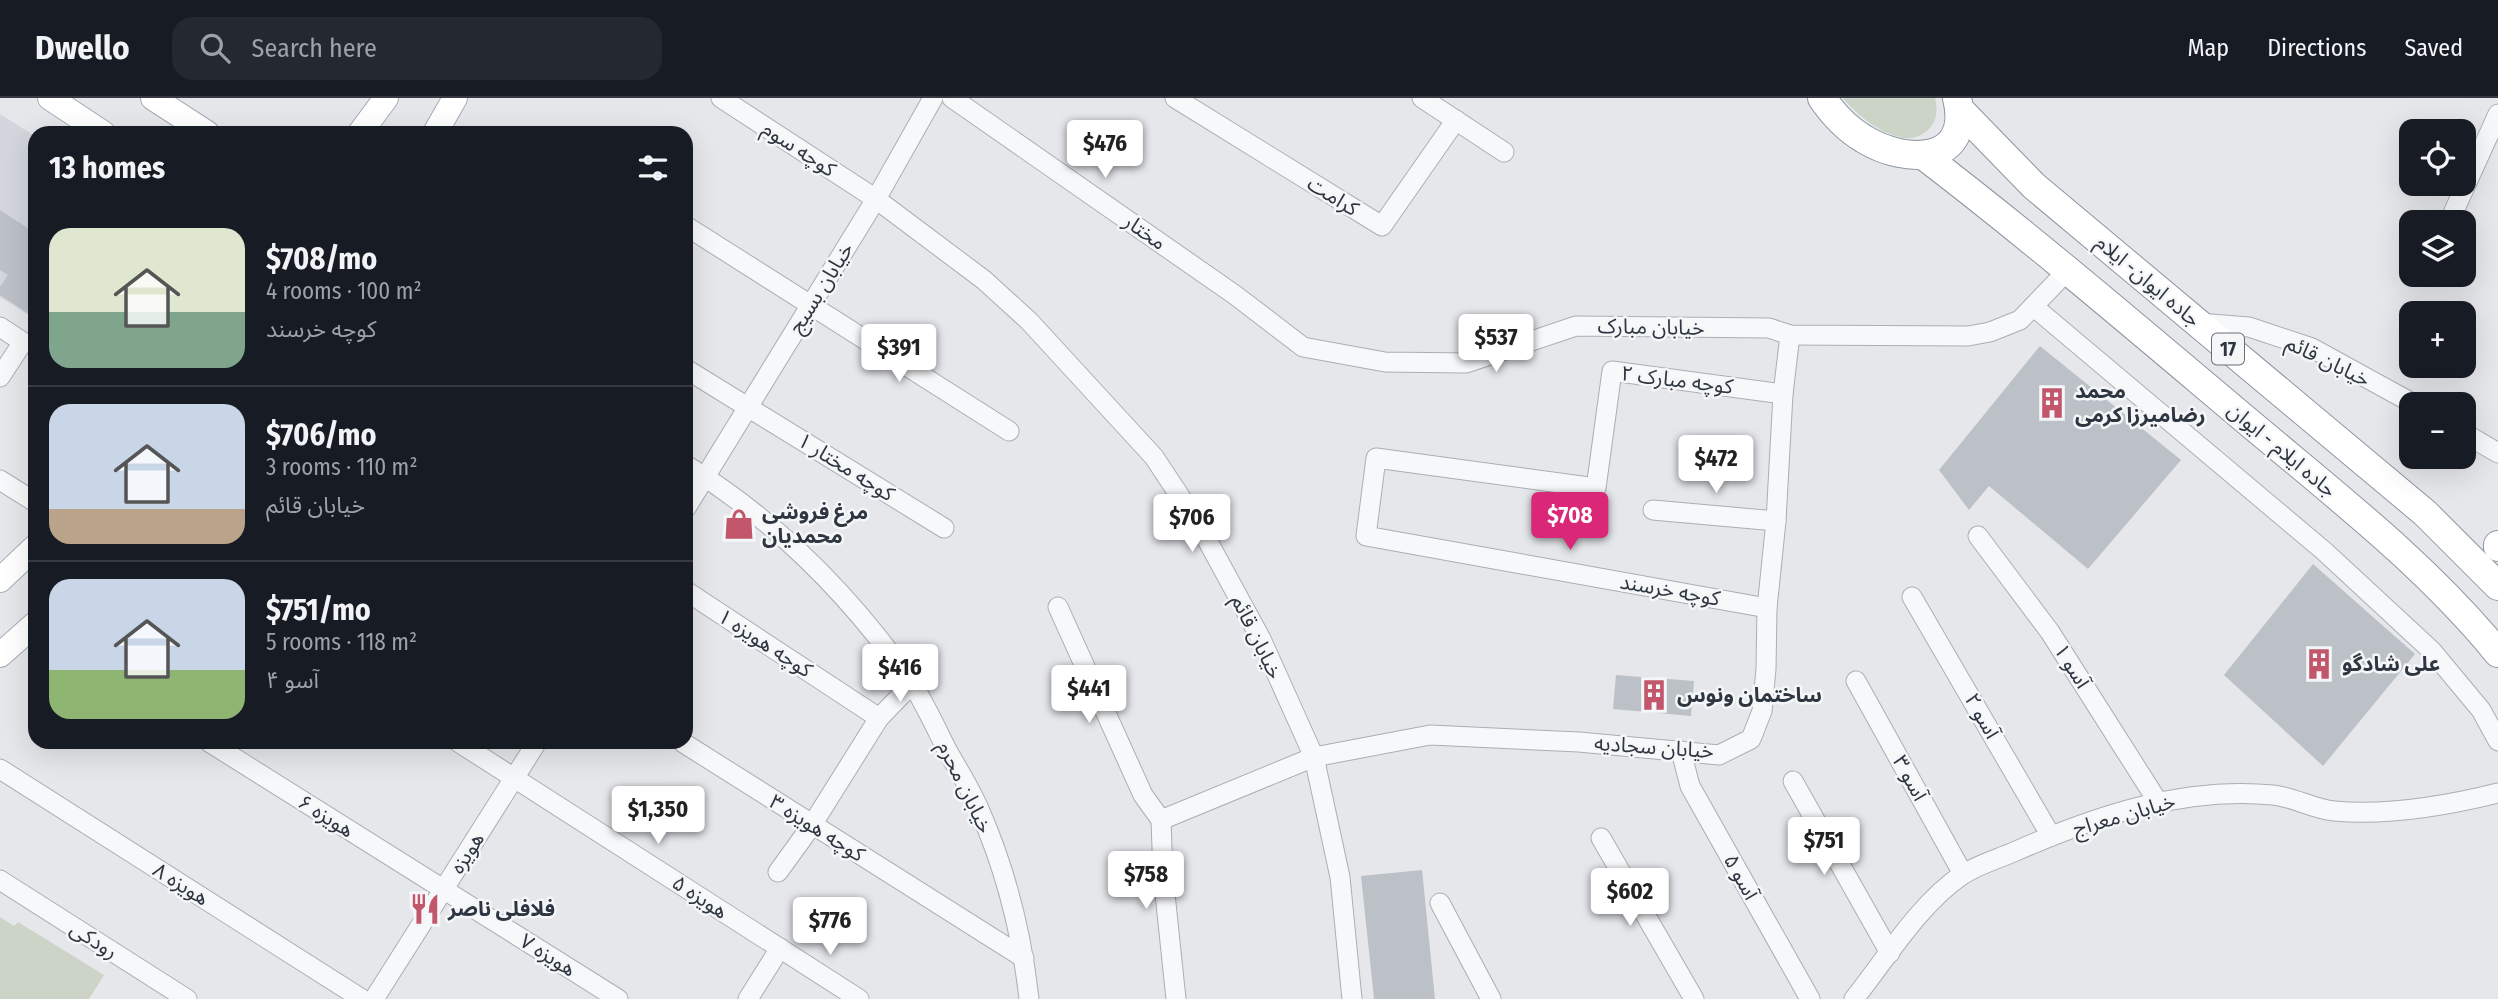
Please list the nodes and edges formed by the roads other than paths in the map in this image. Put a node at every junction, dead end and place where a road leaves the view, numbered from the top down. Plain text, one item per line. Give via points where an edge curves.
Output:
1 (50, 98) edge
2 (153, 98) edge
3 (386, 98) edge
4 (455, 98) edge
5 (722, 98) edge
6 (933, 98) edge
7 (952, 98) edge
8 (1175, 98) edge
9 (1422, 98) edge
10 (1822, 98) edge
11 (1959, 104) edge
12 (2498, 114) edge
13 (1456, 120) junction
14 (92, 126) edge
15 (196, 126) edge
16 (365, 126) edge
17 (439, 126) edge
18 (1504, 152) dead end
19 (1923, 155) junction
20 (876, 200) junction
21 (2454, 210) edge
22 (693, 230) edge
23 (2068, 270) junction
24 (1235, 295) joint
25 (811, 304) junction
26 (2034, 307) junction
27 (2197, 323) junction
28 (0, 327) edge
29 (1790, 335) junction
30 (693, 373) edge
31 (0, 377) edge
32 (1783, 394) junction
33 (2399, 396) edge
34 (748, 406) junction
35 (1009, 431) dead end
36 (2476, 440) edge
37 (2498, 453) edge
38 (693, 469) edge
39 (705, 477) junction
40 (0, 480) edge
41 (693, 497) edge
42 (28, 498) edge
43 (1653, 510) dead end
44 (1776, 521) junction
45 (944, 528) dead end
46 (1366, 536) joint
47 (1978, 536) dead end
48 (28, 552) edge
49 (4, 571) edge
50 (2498, 586) edge
51 (693, 596) edge
52 (1912, 597) dead end
53 (1058, 607) dead end
54 (1767, 608) junction
55 (28, 630) edge
56 (2498, 653) edge
57 (0, 654) edge
58 (1856, 681) dead end
59 (912, 684) junction
60 (880, 718) junction
61 (2498, 741) edge
62 (220, 749) edge
63 (469, 749) edge
64 (533, 749) edge
65 (693, 749) edge
66 (1681, 751) junction
67 (1314, 757) junction
68 (0, 769) edge
69 (515, 778) junction
70 (1793, 781) dead end
71 (2498, 793) edge
72 (2158, 802) junction
73 (1161, 820) junction
74 (812, 825) junction
75 (2052, 836) junction
76 (1601, 838) dead end
77 (778, 872) dead end
78 (1963, 874) junction
79 (0, 880) edge
80 (444, 889) junction
81 (1440, 902) dead end
82 (780, 948) junction
83 (1890, 953) junction
84 (1024, 958) junction
85 (187, 999) edge
86 (362, 999) edge
87 (374, 999) edge
88 (618, 999) edge
89 (748, 999) edge
90 (859, 999) edge
91 (1028, 999) edge
92 (1176, 999) edge
93 (1352, 999) edge
94 (1491, 999) edge
95 (1694, 999) edge
96 (1810, 999) edge
97 (1854, 999) edge

1 - 14 main road
2 - 15 main road
3 - 16 main road
4 - 17 main road
5 - 20 street, کوچه سوم
6 - 20 street, خیابان بسیج
7 - 24 street, مختار
8 - 13 street, کرامت via 1382,226
9 - 13 street
10 - 19 highway, 17 via 1865,140 1895,152
11 - 19 highway, 17 via 1958,133 1952,142 1935,154
11 - 27 highway, جاده ایوان- ایلام / 17 via 2034,186
12 - 21 street
13 - 18 street
19 - 23 highway, جاده ایلام - ایوان / 17
20 - 25 street, خیابان بسیج
20 - 67 street, خیابان قائم via 984,280 1029,321 1154,457 1199,525 1261,639
22 - 25 street
23 - 26 street, خیابان مبارک
23 - 56 highway, جاده ایلام - ایوان / 17 via 2403,552
24 - 29 street, خیابان مبارک via 1303,347 1385,362 1466,363 1576,326 1769,328
25 - 34 street, خیابان بسیج
25 - 35 street
26 - 29 street, خیابان مبارک via 2020,320 1968,336
26 - 61 street via 2324,551 2432,651 2481,710
27 - 33 street, خیابان قائم via 2249,327 2312,348
27 - 50 highway, جاده ایوان- ایلام / 17 via 2425,513
28 - 31 street via 23,342
29 - 32 street, خیابان سجادیه
30 - 34 street, کوچه مختار ۱
32 - 44 street, خیابان سجادیه
32 - 46 street, کوچه مبارک ۲ via 1612,371 1596,488 1376,458
34 - 39 street, خیابان بسیج
34 - 45 street, کوچه مختار ۱
36 - 37 street
38 - 39 street, خیابان محرم
39 - 41 street
39 - 59 street, خیابان محرم via 749,508 815,567 876,635
40 - 42 street
43 - 44 street
44 - 54 street, خیابان سجادیه
46 - 54 street, کوچه خرسند
47 - 72 street, آسو ۱ via 2050,632
48 - 49 main road
51 - 60 street, کوچه هویزه ۱
52 - 75 street, آسو ۲
53 - 73 street via 1143,795
54 - 66 street, خیابان سجادیه via 1762,711 1751,739 1719,755
55 - 57 main road
58 - 78 street, آسو ۳
59 - 60 street
59 - 84 street, خیابان محرم via 979,807 998,857
60 - 74 street
62 - 80 street, هویزه ۶
63 - 69 street, هویزه ۵
64 - 69 street, هویزه
65 - 74 street, کوچه هویزه ۳
66 - 67 street, خیابان سجادیه via 1430,735
66 - 96 street, آسو ۵ via 1690,786
67 - 73 street, خیابان سجادیه
67 - 93 street, خیابان قائم via 1340,877
68 - 86 street, هویزه ۸
69 - 80 street, هویزه
69 - 82 street, هویزه ۵
70 - 83 street
71 - 72 street, خیابان معراج via 2384,812 2332,811 2275,795 2211,794
72 - 75 street, خیابان معراج
73 - 92 street
74 - 77 street
74 - 84 street, کوچه هویزه ۳
75 - 78 street, خیابان معراج
76 - 95 street
78 - 83 street, خیابان معراج via 1926,906
79 - 85 street, رودکی
80 - 87 street, هویزه
80 - 88 street, هویزه ۷
81 - 94 street
82 - 89 street
82 - 90 street, هویزه ۵
83 - 97 street, خیابان معراج
84 - 91 street, خیابان محرم

